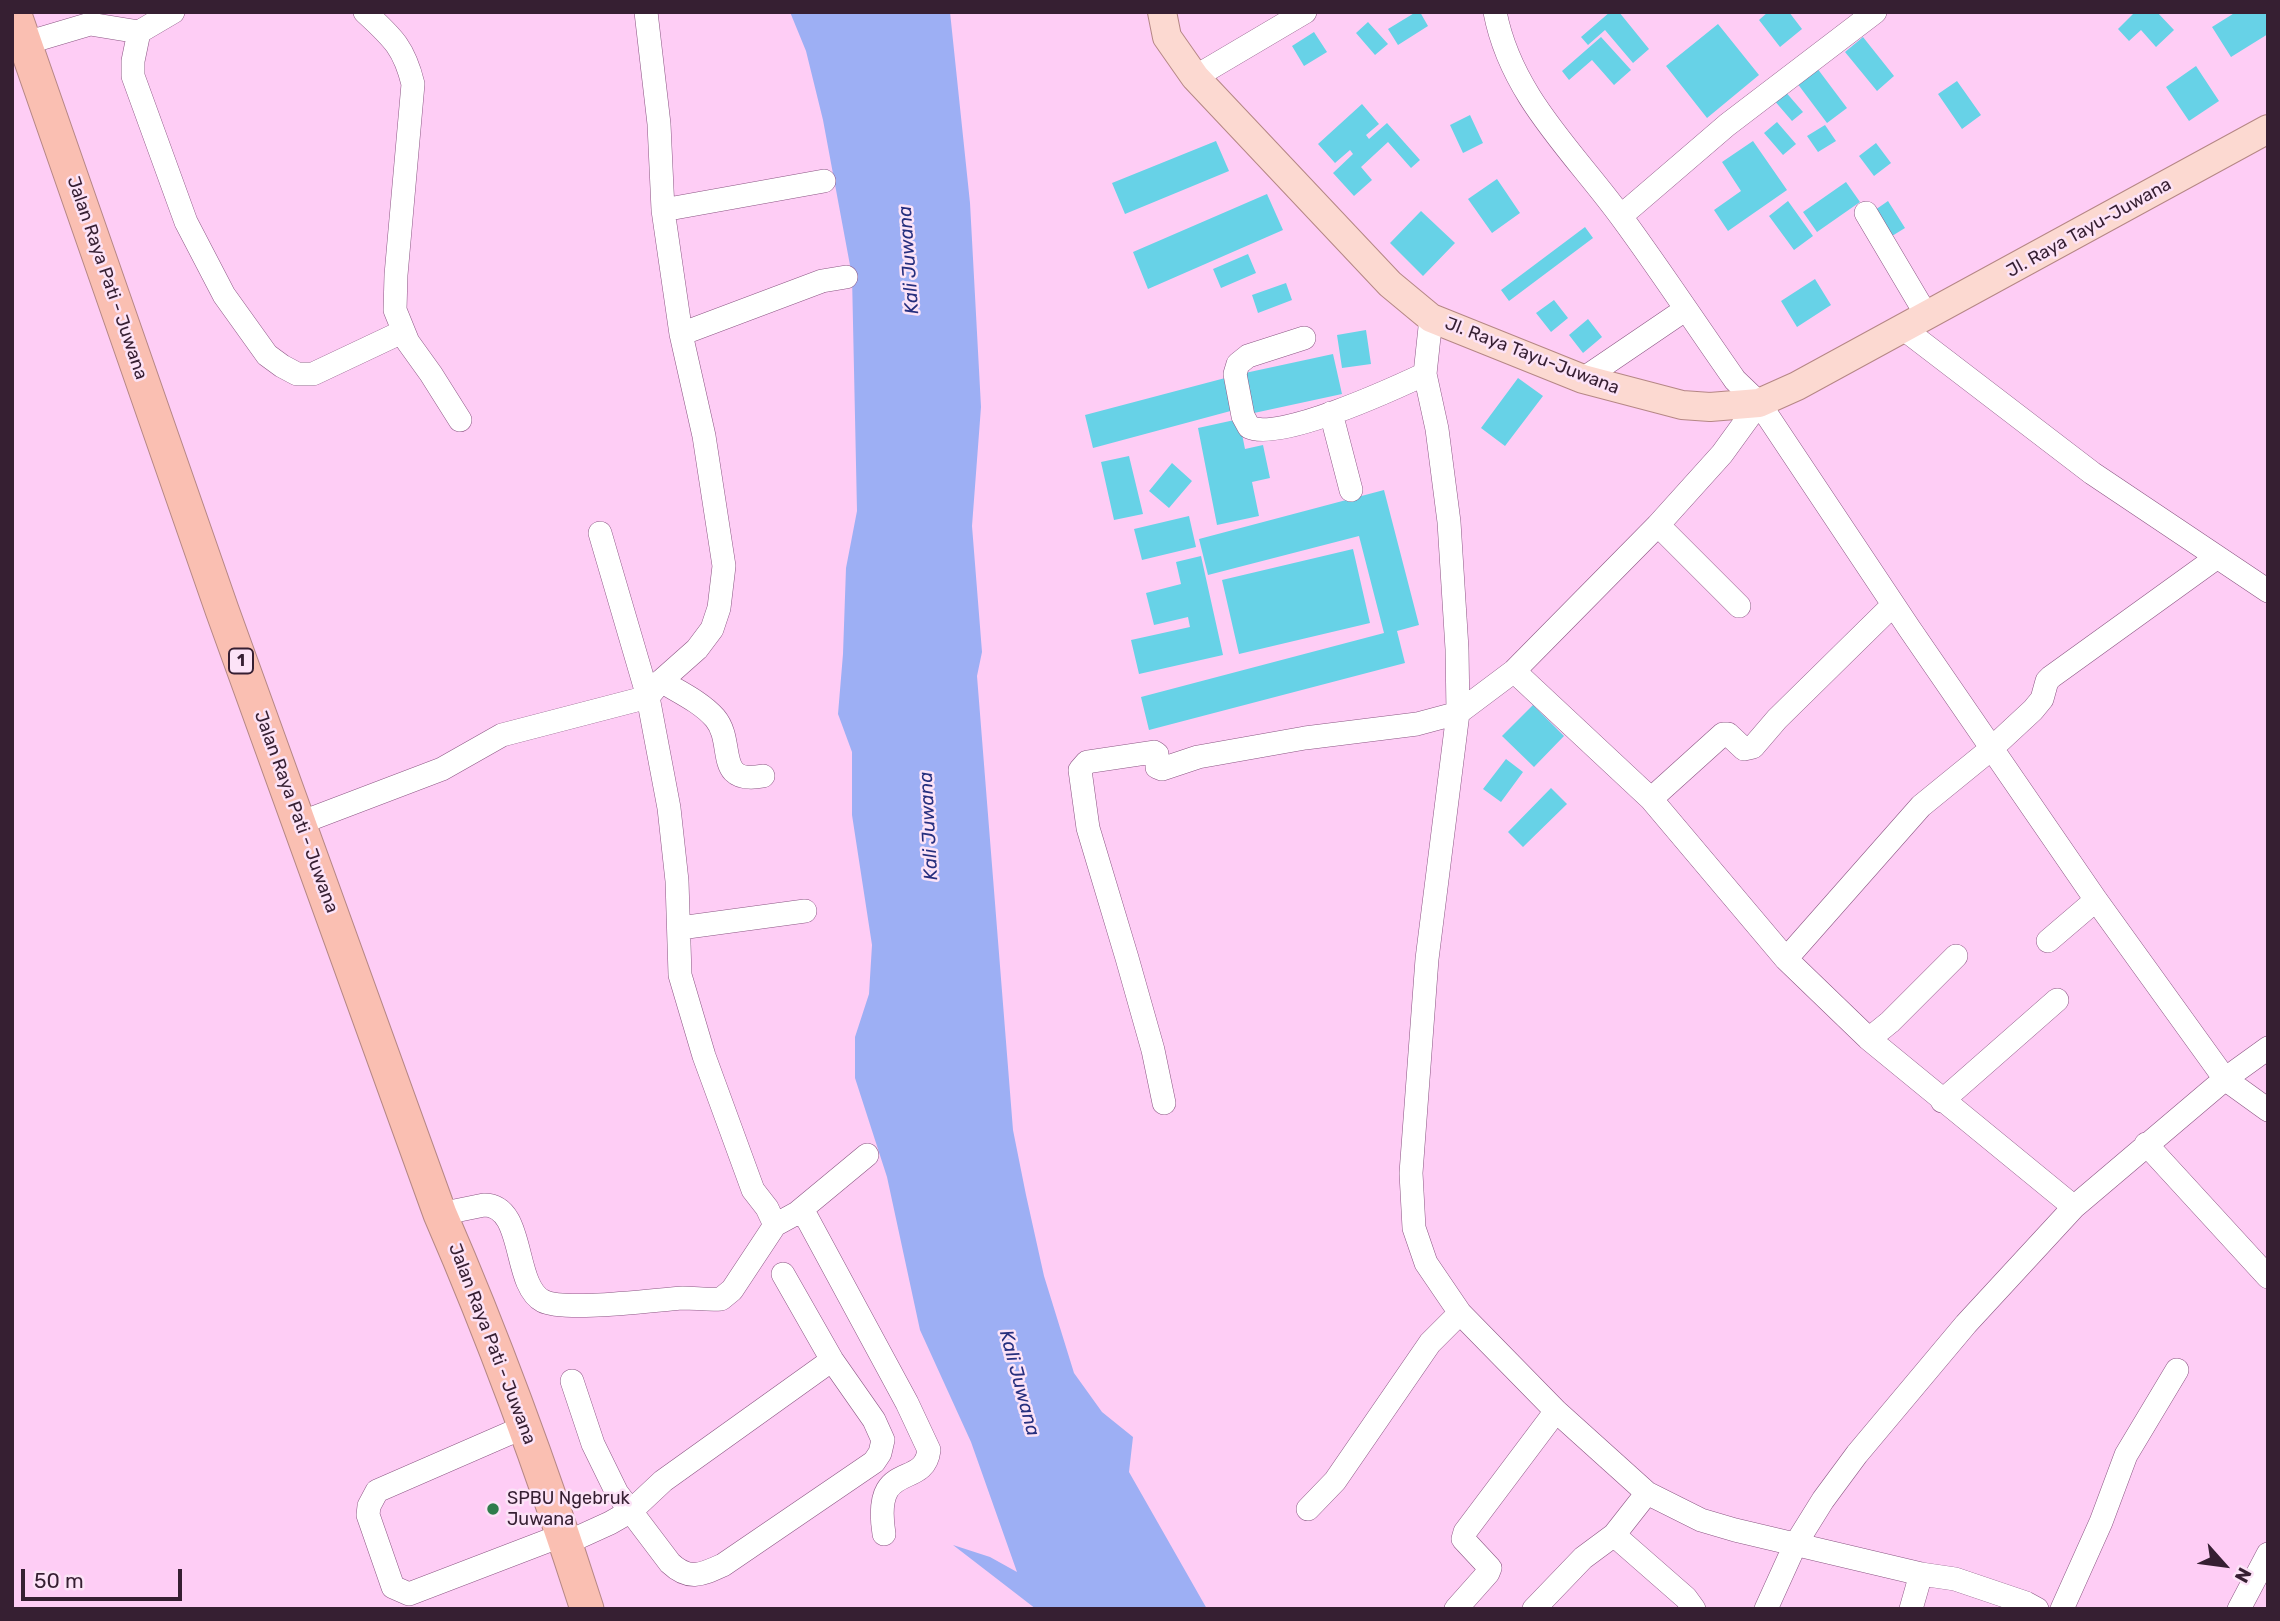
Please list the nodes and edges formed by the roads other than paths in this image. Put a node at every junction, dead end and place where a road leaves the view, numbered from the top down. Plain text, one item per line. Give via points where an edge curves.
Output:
1 (14, 12) edge
2 (173, 12) edge
3 (365, 12) edge
4 (646, 12) edge
5 (1162, 12) edge
6 (1305, 12) edge
7 (1495, 12) edge
8 (1875, 12) edge
9 (139, 32) junction
10 (26, 43) junction
11 (1195, 77) junction
12 (2265, 135) edge
13 (824, 181) dead end
14 (663, 210) junction
15 (1866, 213) dead end
16 (1621, 216) junction
17 (846, 278) dead end
18 (1685, 309) junction
19 (1431, 318) junction
20 (1916, 323) junction
21 (402, 332) junction
22 (681, 334) junction
23 (1304, 338) dead end
24 (1425, 374) junction
25 (1583, 379) junction
26 (1759, 402) junction
27 (1331, 413) junction
28 (460, 421) dead end
29 (1351, 491) dead end
30 (1658, 525) junction
31 (600, 533) dead end
32 (2216, 558) junction
33 (2268, 591) edge
34 (1893, 605) junction
35 (1739, 606) dead end
36 (1514, 671) junction
37 (654, 689) junction
38 (1458, 713) junction
39 (1991, 749) junction
40 (763, 776) dead end
41 (1651, 799) junction
42 (300, 823) junction
43 (2095, 900) junction
44 (805, 911) dead end
45 (680, 928) junction
46 (2048, 942) dead end
47 (1956, 956) dead end
48 (1786, 960) junction
49 (2057, 1000) dead end
50 (1869, 1039) junction
51 (2268, 1048) edge
52 (2225, 1079) junction
53 (1942, 1101) junction
54 (1164, 1103) dead end
55 (2268, 1110) edge
56 (2146, 1144) junction
57 (867, 1155) dead end
58 (2074, 1207) junction
59 (797, 1213) junction
60 (440, 1214) junction
61 (775, 1225) junction
62 (783, 1274) dead end
63 (2268, 1277) edge
64 (1460, 1313) junction
65 (832, 1360) junction
66 (2177, 1370) dead end
67 (572, 1381) dead end
68 (1556, 1411) junction
69 (524, 1427) junction
70 (1647, 1493) junction
71 (1308, 1508) dead end
72 (631, 1511) junction
73 (884, 1534) dead end
74 (1614, 1535) junction
75 (565, 1539) junction
76 (1795, 1545) junction
77 (2268, 1554) edge
78 (1921, 1574) junction
79 (2029, 1607) edge
80 (587, 1609) edge
81 (1456, 1609) edge
82 (1534, 1609) edge
83 (1694, 1609) edge
84 (1766, 1609) edge
85 (1911, 1609) edge
86 (2062, 1609) edge
87 (2239, 1609) edge

1 - 10 highway, Jalan Raya Pati - Juwana / 1
2 - 9 street
3 - 21 street via 393,38 407,60 413,84 396,275 395,310
4 - 14 street
5 - 11 main road, Jl. Raya Tayu-Juwana via 1167,37
6 - 11 street
7 - 16 street via 1506,54 1524,89 1557,139
8 - 16 street via 1727,125
9 - 10 street via 90,24
9 - 21 street via 133,76 186,222 224,295 267,355 297,374 313,374
10 - 42 highway, Jalan Raya Pati - Juwana / 1
11 - 19 main road, Jl. Raya Tayu-Juwana via 1390,284
12 - 20 main road, Jl. Raya Tayu-Juwana
13 - 14 street
14 - 22 street
15 - 20 street
16 - 18 street
17 - 22 street via 822,281
18 - 25 street
18 - 26 street via 1735,380
19 - 24 street
19 - 25 main road, Jl. Raya Tayu-Juwana
20 - 26 main road, Jl. Raya Tayu-Juwana
20 - 32 street via 2092,473
21 - 28 street
22 - 37 street via 704,436 724,566 712,629
23 - 27 street via 1248,356 1238,364 1235,373 1243,416 1248,427 1263,431
24 - 27 street
24 - 38 street via 1449,523
25 - 26 main road, Jl. Raya Tayu-Juwana via 1682,405
26 - 30 street via 1722,454
26 - 34 street
27 - 29 street
30 - 35 street
30 - 36 street
31 - 37 street
32 - 33 street
32 - 39 street via 2051,677 2042,699
34 - 39 street
34 - 41 street via 1753,747 1744,749 1723,734
36 - 38 street
36 - 41 street
37 - 40 street via 703,707 719,722 734,772 747,778
37 - 42 street via 502,735 442,769
37 - 45 street
38 - 54 street via 1417,724 1198,757 1162,769 1157,767 1157,754 1148,752 1083,765 1088,828 1128,958
38 - 64 street via 1427,959 1411,1172 1413,1228 1426,1264
39 - 43 street
39 - 48 street via 1921,806
41 - 48 street
42 - 60 highway, Jalan Raya Pati - Juwana / 1
43 - 46 street
43 - 52 street
44 - 45 street
45 - 61 street via 680,975 704,1056 749,1179
47 - 50 street
48 - 50 street
49 - 53 street
50 - 53 street
51 - 52 street
52 - 55 street
52 - 56 street
53 - 58 street
56 - 58 street
56 - 63 street
57 - 59 street
58 - 76 street via 1908,1392 1830,1491
59 - 61 street
59 - 73 street via 807,1218 816,1234 929,1450 922,1466 884,1492
60 - 61 street via 484,1205 497,1209 512,1227 535,1296 559,1306 721,1299 732,1290
60 - 69 highway, Jalan Raya Pati - Juwana / 1
62 - 65 street
64 - 68 street
64 - 71 street via 1430,1343 1335,1481
65 - 72 street via 663,1480
65 - 72 street via 883,1440 873,1462 723,1565 700,1575 680,1572
66 - 86 street via 2126,1455
67 - 72 street via 593,1444
68 - 70 street
68 - 81 street via 1465,1532 1468,1547 1490,1568
69 - 75 highway, Jalan Raya Pati - Juwana / 1
69 - 75 street via 377,1491 368,1515 393,1587 409,1594
70 - 74 street
70 - 76 street via 1701,1520
72 - 75 street
74 - 82 street via 1583,1558
74 - 83 street
75 - 80 highway, Jalan Raya Pati - Juwana / 1
76 - 78 street
76 - 84 street
77 - 87 street
78 - 79 street via 1955,1580
78 - 85 street

